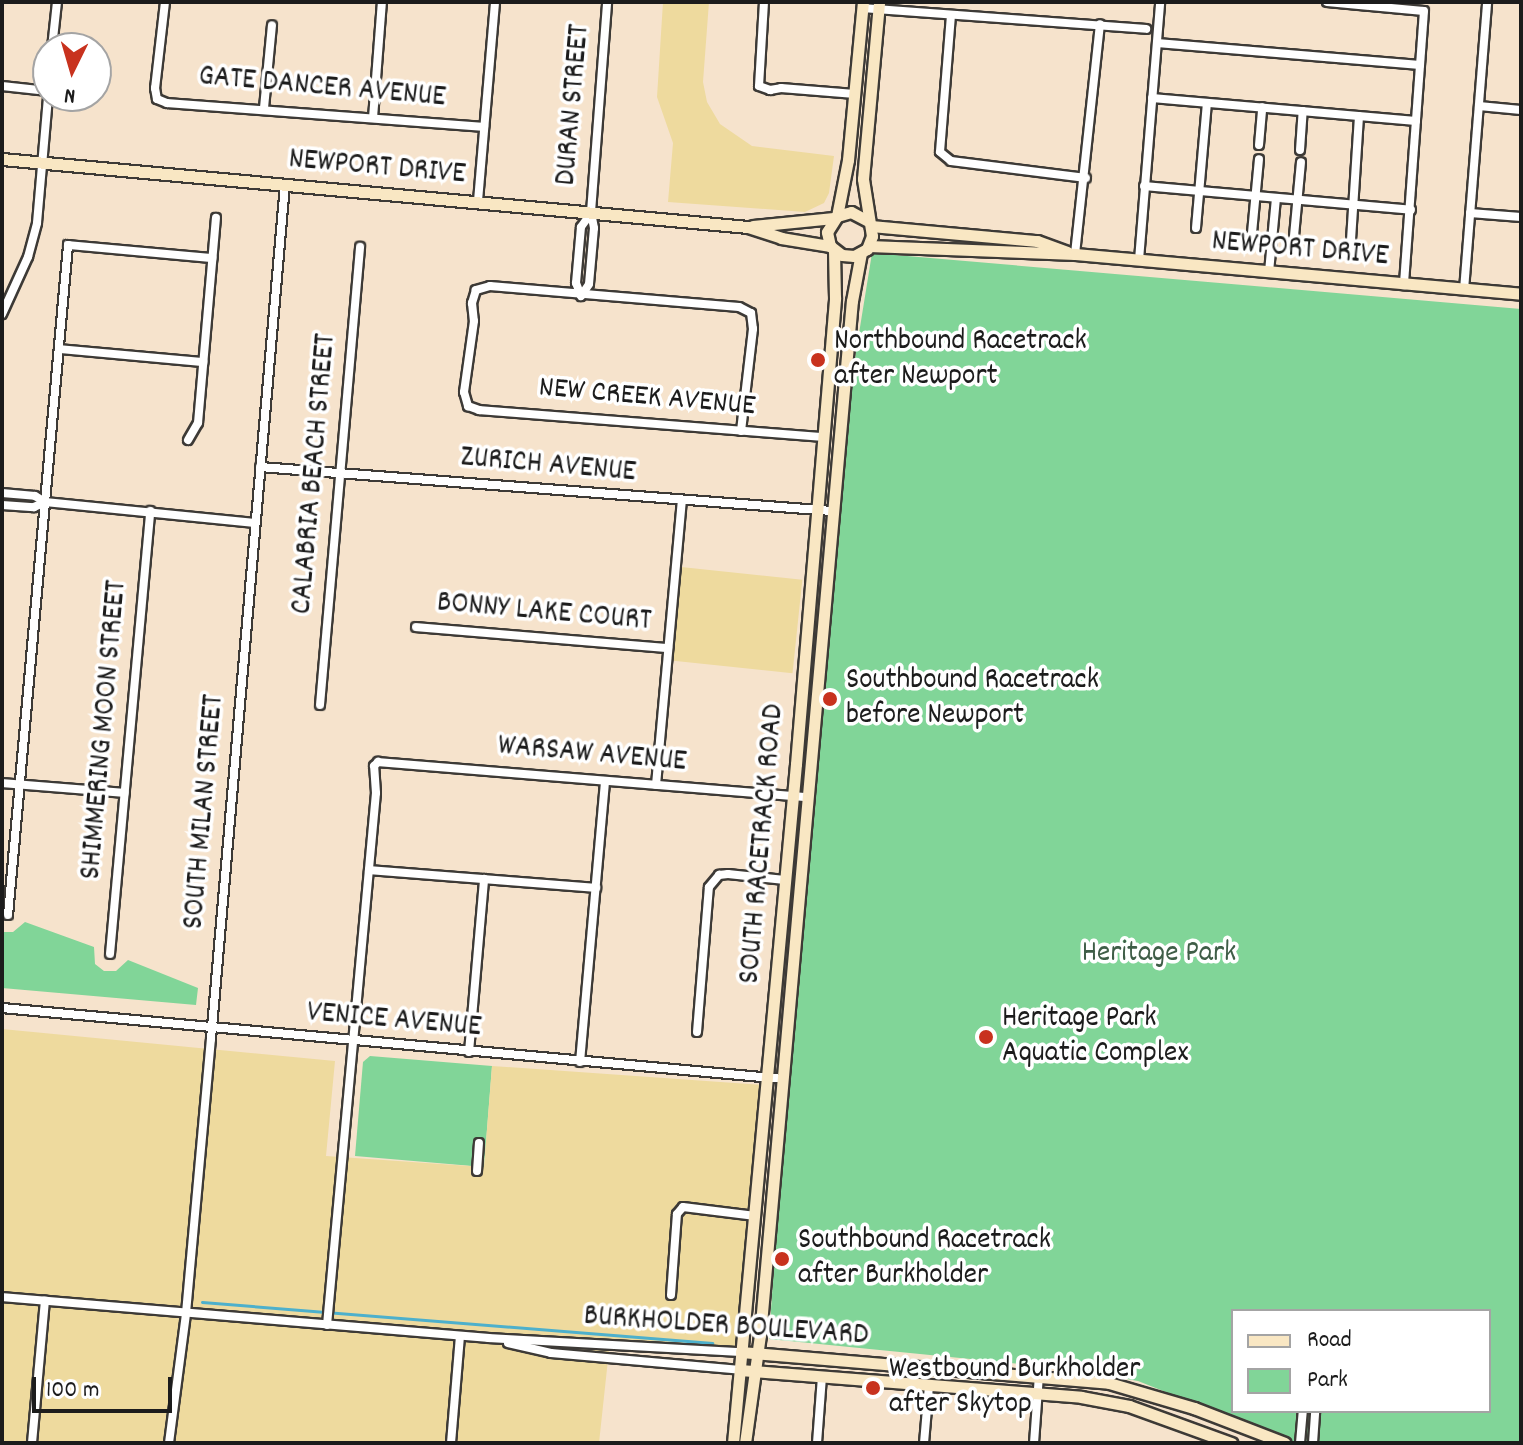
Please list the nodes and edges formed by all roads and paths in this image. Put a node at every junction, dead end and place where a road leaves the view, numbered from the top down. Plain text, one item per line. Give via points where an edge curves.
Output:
1 (57, 2) edge
2 (165, 2) edge
3 (382, 2) edge
4 (495, 2) edge
5 (607, 2) edge
6 (764, 2) edge
7 (1160, 2) edge
8 (1327, 2) edge
9 (1487, 2) edge
10 (862, 5) edge
11 (878, 6) edge
12 (951, 15) junction
13 (1100, 24) junction
14 (272, 25) dead end
15 (1146, 29) dead end
16 (54, 32) edge
17 (1157, 43) junction
18 (1420, 65) junction
19 (2, 86) edge
20 (32, 91) edge
21 (855, 94) junction
22 (1152, 98) junction
23 (1207, 103) junction
24 (1479, 106) junction
25 (1262, 107) junction
26 (264, 108) junction
27 (1521, 110) edge
28 (1303, 111) junction
29 (47, 112) edge
30 (1359, 116) junction
31 (373, 118) junction
32 (1416, 121) junction
33 (484, 127) junction
34 (1259, 145) dead end
35 (1300, 150) dead end
36 (2, 159) edge
37 (1259, 159) dead end
38 (1301, 162) dead end
39 (43, 165) junction
40 (1086, 178) junction
41 (285, 185) junction
42 (1144, 186) junction
43 (1199, 191) junction
44 (1256, 196) junction
45 (1276, 198) junction
46 (1298, 200) junction
47 (478, 201) junction
48 (1351, 204) junction
49 (1411, 210) junction
50 (591, 212) junction
51 (1470, 213) junction
52 (835, 217) junction
53 (1521, 217) edge
54 (216, 218) dead end
55 (870, 224) junction
56 (748, 227) junction
57 (1196, 228) dead end
58 (1252, 233) dead end
59 (1294, 236) dead end
60 (1351, 240) dead end
61 (360, 247) dead end
62 (832, 248) junction
63 (865, 250) junction
64 (1075, 254) junction
65 (212, 258) junction
66 (1139, 260) junction
67 (1269, 272) junction
68 (1404, 285) junction
69 (1464, 290) junction
70 (1521, 294) edge
71 (581, 296) junction
72 (2, 314) edge
73 (59, 349) junction
74 (203, 362) junction
75 (741, 431) junction
76 (823, 437) junction
77 (188, 440) dead end
78 (260, 467) junction
79 (340, 474) junction
80 (2, 493) edge
81 (45, 502) junction
82 (682, 502) junction
83 (2, 505) edge
84 (816, 510) junction
85 (150, 511) junction
86 (832, 511) junction
87 (255, 523) junction
88 (416, 627) dead end
89 (668, 648) junction
90 (320, 705) dead end
91 (605, 781) junction
92 (2, 783) edge
93 (19, 785) junction
94 (656, 785) junction
95 (125, 793) junction
96 (793, 796) junction
97 (807, 797) junction
98 (369, 870) junction
99 (484, 879) junction
100 (785, 880) junction
101 (596, 888) junction
102 (8, 915) dead end
103 (110, 954) dead end
104 (2, 1008) edge
105 (211, 1028) junction
106 (697, 1032) dead end
107 (354, 1042) junction
108 (469, 1052) junction
109 (580, 1062) junction
110 (766, 1078) junction
111 (783, 1079) junction
112 (479, 1143) dead end
113 (477, 1171) dead end
114 (755, 1216) junction
115 (671, 1295) dead end
116 (2, 1297) edge
117 (45, 1301) junction
118 (186, 1313) junction
119 (327, 1325) junction
120 (460, 1336) junction
121 (488, 1338) junction
122 (741, 1352) junction
123 (758, 1353) junction
124 (740, 1370) junction
125 (756, 1372) junction
126 (1039, 1375) junction
127 (822, 1376) junction
128 (929, 1386) junction
129 (1037, 1393) junction
130 (1303, 1413) edge
131 (1315, 1413) edge
132 (32, 1443) edge
133 (169, 1443) edge
134 (451, 1443) edge
135 (733, 1443) edge
136 (745, 1443) edge
137 (817, 1443) edge
138 (924, 1443) edge
139 (1034, 1443) edge
140 (1231, 1443) edge
141 (1285, 1443) edge
142 (1300, 1443) edge
143 (1313, 1443) edge

1 - 16 street
2 - 26 street, GATE DANCER AVENUE via 157,99
3 - 31 street
4 - 33 street
5 - 50 street, DURAN STREET
6 - 21 street via 759,86
7 - 17 street
8 - 18 street via 1424,11
9 - 24 street
10 - 11 street
10 - 21 main road
11 - 12 street
11 - 55 main road via 863,179
12 - 13 street
12 - 40 street via 940,152 951,161
13 - 15 street
13 - 40 street
14 - 26 street
17 - 18 street
17 - 22 street
18 - 32 street
19 - 20 street
21 - 52 main road via 845,187
22 - 23 street
22 - 42 street
23 - 25 street
23 - 43 street
24 - 27 street
24 - 51 street
25 - 28 street
25 - 34 street
26 - 31 street, GATE DANCER AVENUE
28 - 30 street
28 - 35 street
29 - 39 street
30 - 32 street
30 - 48 street
31 - 33 street, GATE DANCER AVENUE
32 - 49 street
33 - 47 street
36 - 39 main road, NEWPORT DRIVE
37 - 44 street
38 - 46 street
39 - 41 main road, NEWPORT DRIVE
39 - 72 street via 32,241
40 - 64 street
41 - 47 main road, NEWPORT DRIVE
41 - 78 street, SOUTH MILAN STREET
42 - 43 street
42 - 66 street
43 - 44 street
43 - 57 street
44 - 45 street
44 - 58 street
45 - 46 street
45 - 67 street
46 - 48 street
46 - 59 street
47 - 50 main road, NEWPORT DRIVE
48 - 49 street
48 - 60 street
49 - 68 street
50 - 56 main road, NEWPORT DRIVE
50 - 71 street, DURAN STREET via 589,284
51 - 53 street
51 - 69 street
52 - 55 main road via 851,212
52 - 56 main road, NEWPORT DRIVE
52 - 62 main road via 827,232
54 - 65 street
55 - 63 main road
55 - 64 main road, NEWPORT DRIVE via 1037,241
56 - 62 main road, NEWPORT DRIVE
61 - 79 street, CALABRIA BEACH STREET
62 - 63 main road via 848,257
62 - 76 main road, SOUTH RACETRACK ROAD via 835,298
63 - 64 main road, NEWPORT DRIVE
63 - 86 main road, SOUTH RACETRACK ROAD via 852,301
64 - 66 main road, NEWPORT DRIVE
65 - 73 street via 68,245
65 - 74 street
66 - 67 main road, NEWPORT DRIVE
67 - 68 main road, NEWPORT DRIVE
68 - 69 main road, NEWPORT DRIVE
69 - 70 main road, NEWPORT DRIVE
71 - 75 street via 739,307 751,313
71 - 75 street, NEW CREEK AVENUE via 490,286 476,290 464,392 468,406
73 - 74 street
73 - 81 street
74 - 77 street via 198,423
75 - 76 street, NEW CREEK AVENUE
76 - 84 main road, SOUTH RACETRACK ROAD
78 - 79 street, ZURICH AVENUE
78 - 87 street, SOUTH MILAN STREET
79 - 82 street, ZURICH AVENUE
79 - 90 street, CALABRIA BEACH STREET
80 - 81 street
81 - 83 street via 34,507
81 - 85 street
81 - 93 street
82 - 84 street, ZURICH AVENUE
82 - 89 street
84 - 86 street, ZURICH AVENUE
84 - 96 main road, SOUTH RACETRACK ROAD
85 - 87 street
85 - 95 street, SHIMMERING MOON STREET
86 - 97 main road, SOUTH RACETRACK ROAD
87 - 105 street, SOUTH MILAN STREET
88 - 89 street, BONNY LAKE COURT
89 - 94 street
91 - 94 street, WARSAW AVENUE
91 - 98 street, WARSAW AVENUE via 378,762
91 - 101 street
92 - 93 street
93 - 95 street
93 - 102 street
94 - 96 street, WARSAW AVENUE
95 - 103 street, SHIMMERING MOON STREET
96 - 97 street, WARSAW AVENUE
96 - 100 main road, SOUTH RACETRACK ROAD
97 - 111 main road, SOUTH RACETRACK ROAD
98 - 99 street
98 - 107 street
99 - 101 street
99 - 108 street
100 - 106 street via 728,874 719,875 709,887
100 - 110 main road, SOUTH RACETRACK ROAD
101 - 109 street
104 - 105 street, VENICE AVENUE
105 - 107 street, VENICE AVENUE
105 - 118 street, SOUTH MILAN STREET
107 - 108 street, VENICE AVENUE
107 - 119 street
108 - 109 street, VENICE AVENUE
109 - 110 street, VENICE AVENUE
110 - 111 street, VENICE AVENUE
110 - 114 main road, SOUTH RACETRACK ROAD
111 - 123 main road, SOUTH RACETRACK ROAD
112 - 113 street
114 - 115 street via 683,1207 677,1214
114 - 122 main road, SOUTH RACETRACK ROAD
116 - 117 street, BURKHOLDER BOULEVARD
117 - 118 street, BURKHOLDER BOULEVARD
117 - 132 street
118 - 119 street, BURKHOLDER BOULEVARD
118 - 133 street, SOUTH MILAN STREET
119 - 120 street, BURKHOLDER BOULEVARD
120 - 121 street, BURKHOLDER BOULEVARD
120 - 134 street
121 - 122 street, BURKHOLDER BOULEVARD
121 - 124 street, BURKHOLDER BOULEVARD via 551,1353
122 - 123 main road, BURKHOLDER BOULEVARD
122 - 124 main road, SOUTH RACETRACK ROAD
123 - 125 main road, SOUTH RACETRACK ROAD
123 - 126 main road, BURKHOLDER BOULEVARD
124 - 125 main road, BURKHOLDER BOULEVARD
124 - 135 main road, SOUTH RACETRACK ROAD
125 - 127 main road, BURKHOLDER BOULEVARD
125 - 136 main road, SOUTH RACETRACK ROAD
126 - 129 street
126 - 141 main road, BURKHOLDER BOULEVARD via 1145,1392
127 - 128 main road, BURKHOLDER BOULEVARD
127 - 137 street
128 - 129 main road, BURKHOLDER BOULEVARD
128 - 138 street
129 - 139 street
129 - 140 main road, BURKHOLDER BOULEVARD via 1129,1406
130 - 142 street
131 - 143 street

